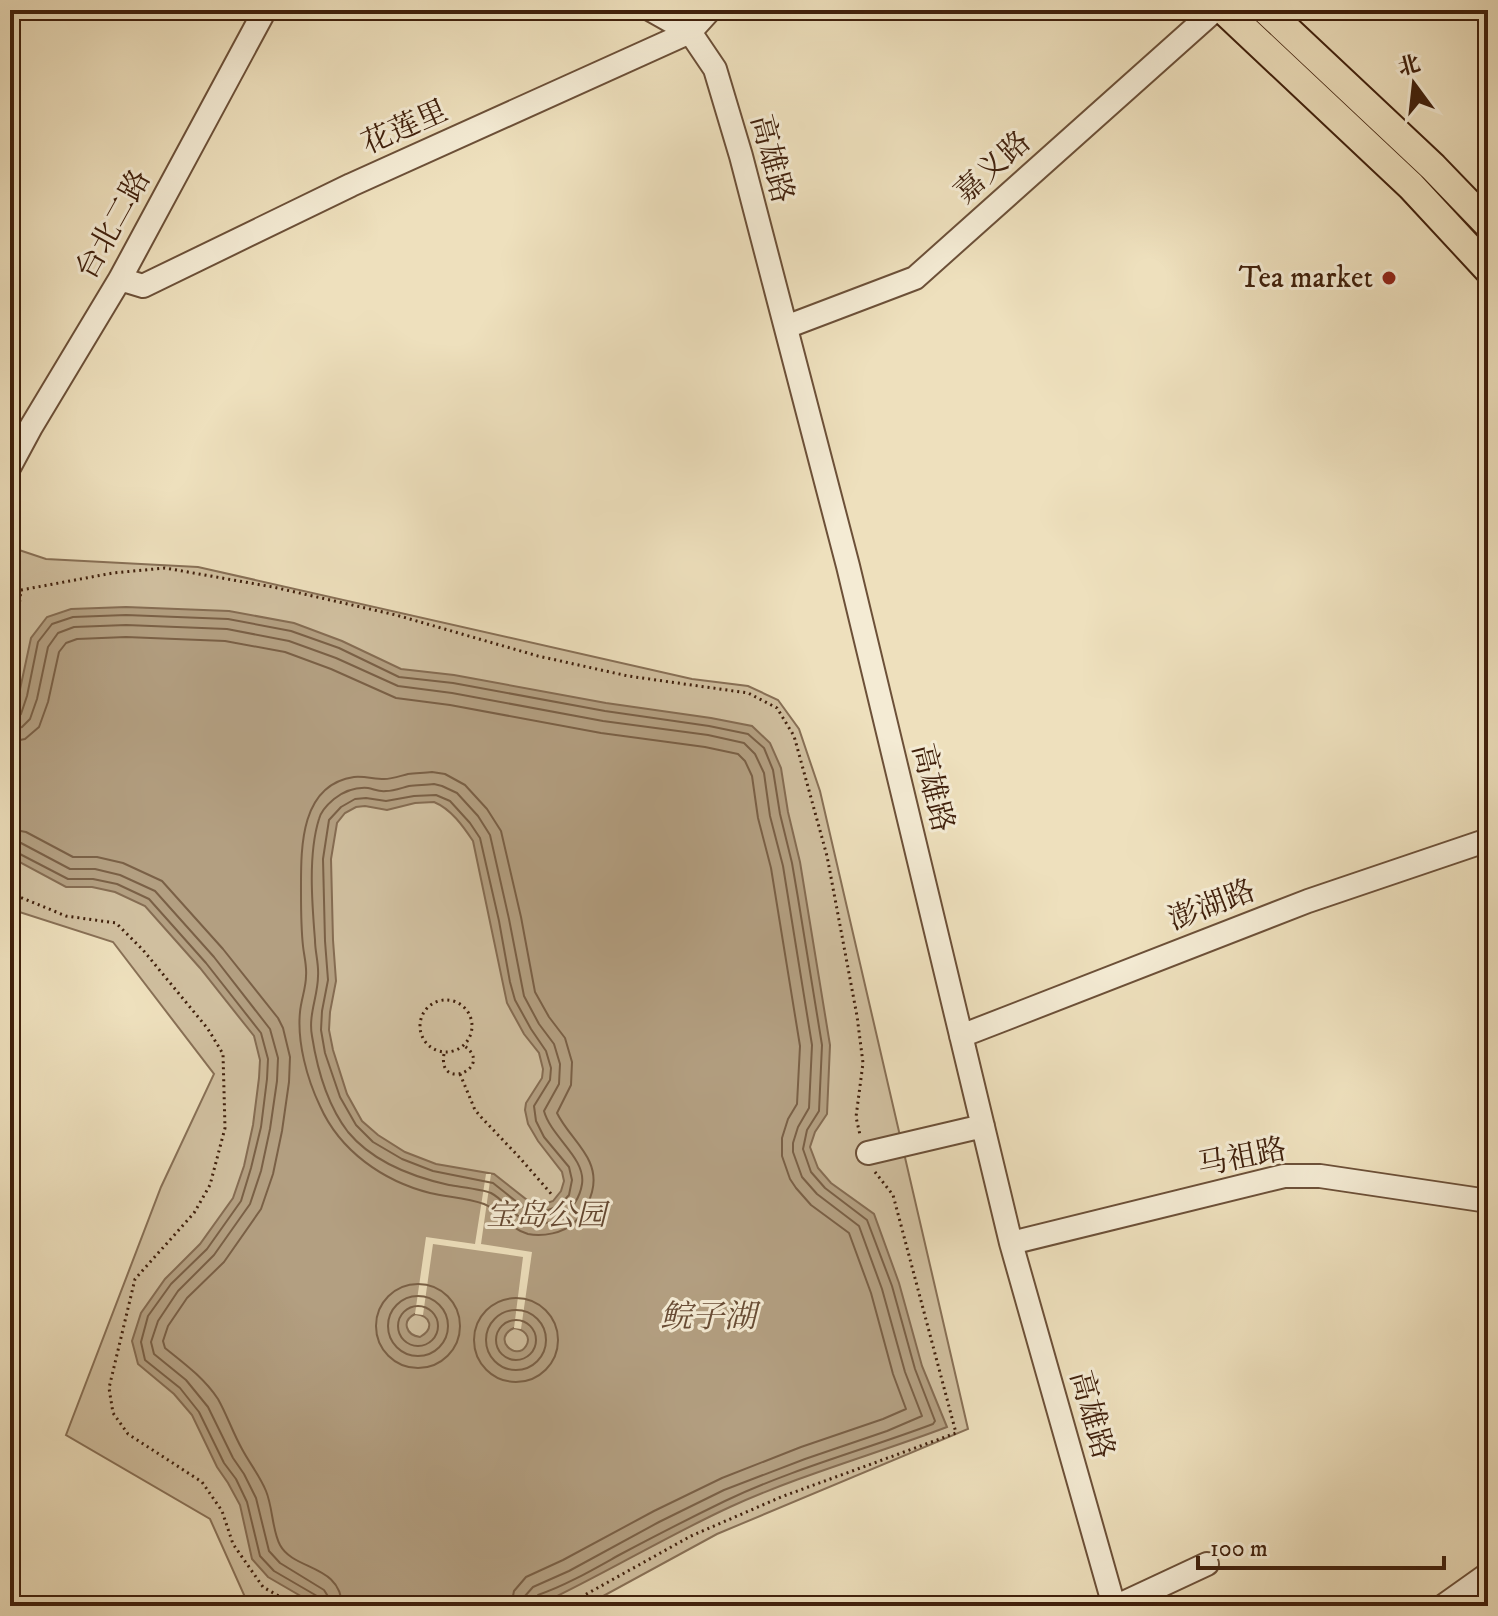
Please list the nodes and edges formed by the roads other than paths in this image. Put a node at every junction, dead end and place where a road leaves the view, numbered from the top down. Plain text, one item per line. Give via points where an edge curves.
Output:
1 (265, 10) edge
2 (651, 10) edge
3 (710, 10) edge
4 (1215, 10) edge
5 (1224, 10) edge
6 (1266, 10) edge
7 (690, 32) junction
8 (1488, 224) edge
9 (1488, 269) edge
10 (120, 279) junction
11 (786, 327) junction
12 (10, 466) edge
13 (1488, 840) edge
14 (961, 1036) junction
15 (983, 1126) junction
16 (868, 1153) road end
17 (1488, 1201) edge
18 (1011, 1243) junction
19 (1207, 1564) dead end
20 (1488, 1574) edge
21 (1116, 1606) edge
22 (1443, 1606) edge

1 - 10 street, 台北二路
2 - 7 street, 高雄路
3 - 7 street, 花莲里
4 - 11 street, 嘉义路 via 915,278
5 - 9 main road via 1411,186
6 - 8 main road
7 - 10 street, 花莲里 via 351,185 143,286
7 - 11 street, 高雄路 via 715,69
10 - 12 street, 台北二路
11 - 14 street, 高雄路
13 - 14 street, 澎湖路 via 1308,901
14 - 15 street, 高雄路
15 - 16 street
15 - 18 street, 高雄路
17 - 18 street, 马祖路 via 1320,1176 1284,1176
18 - 21 street, 高雄路
19 - 21 street
20 - 22 street

